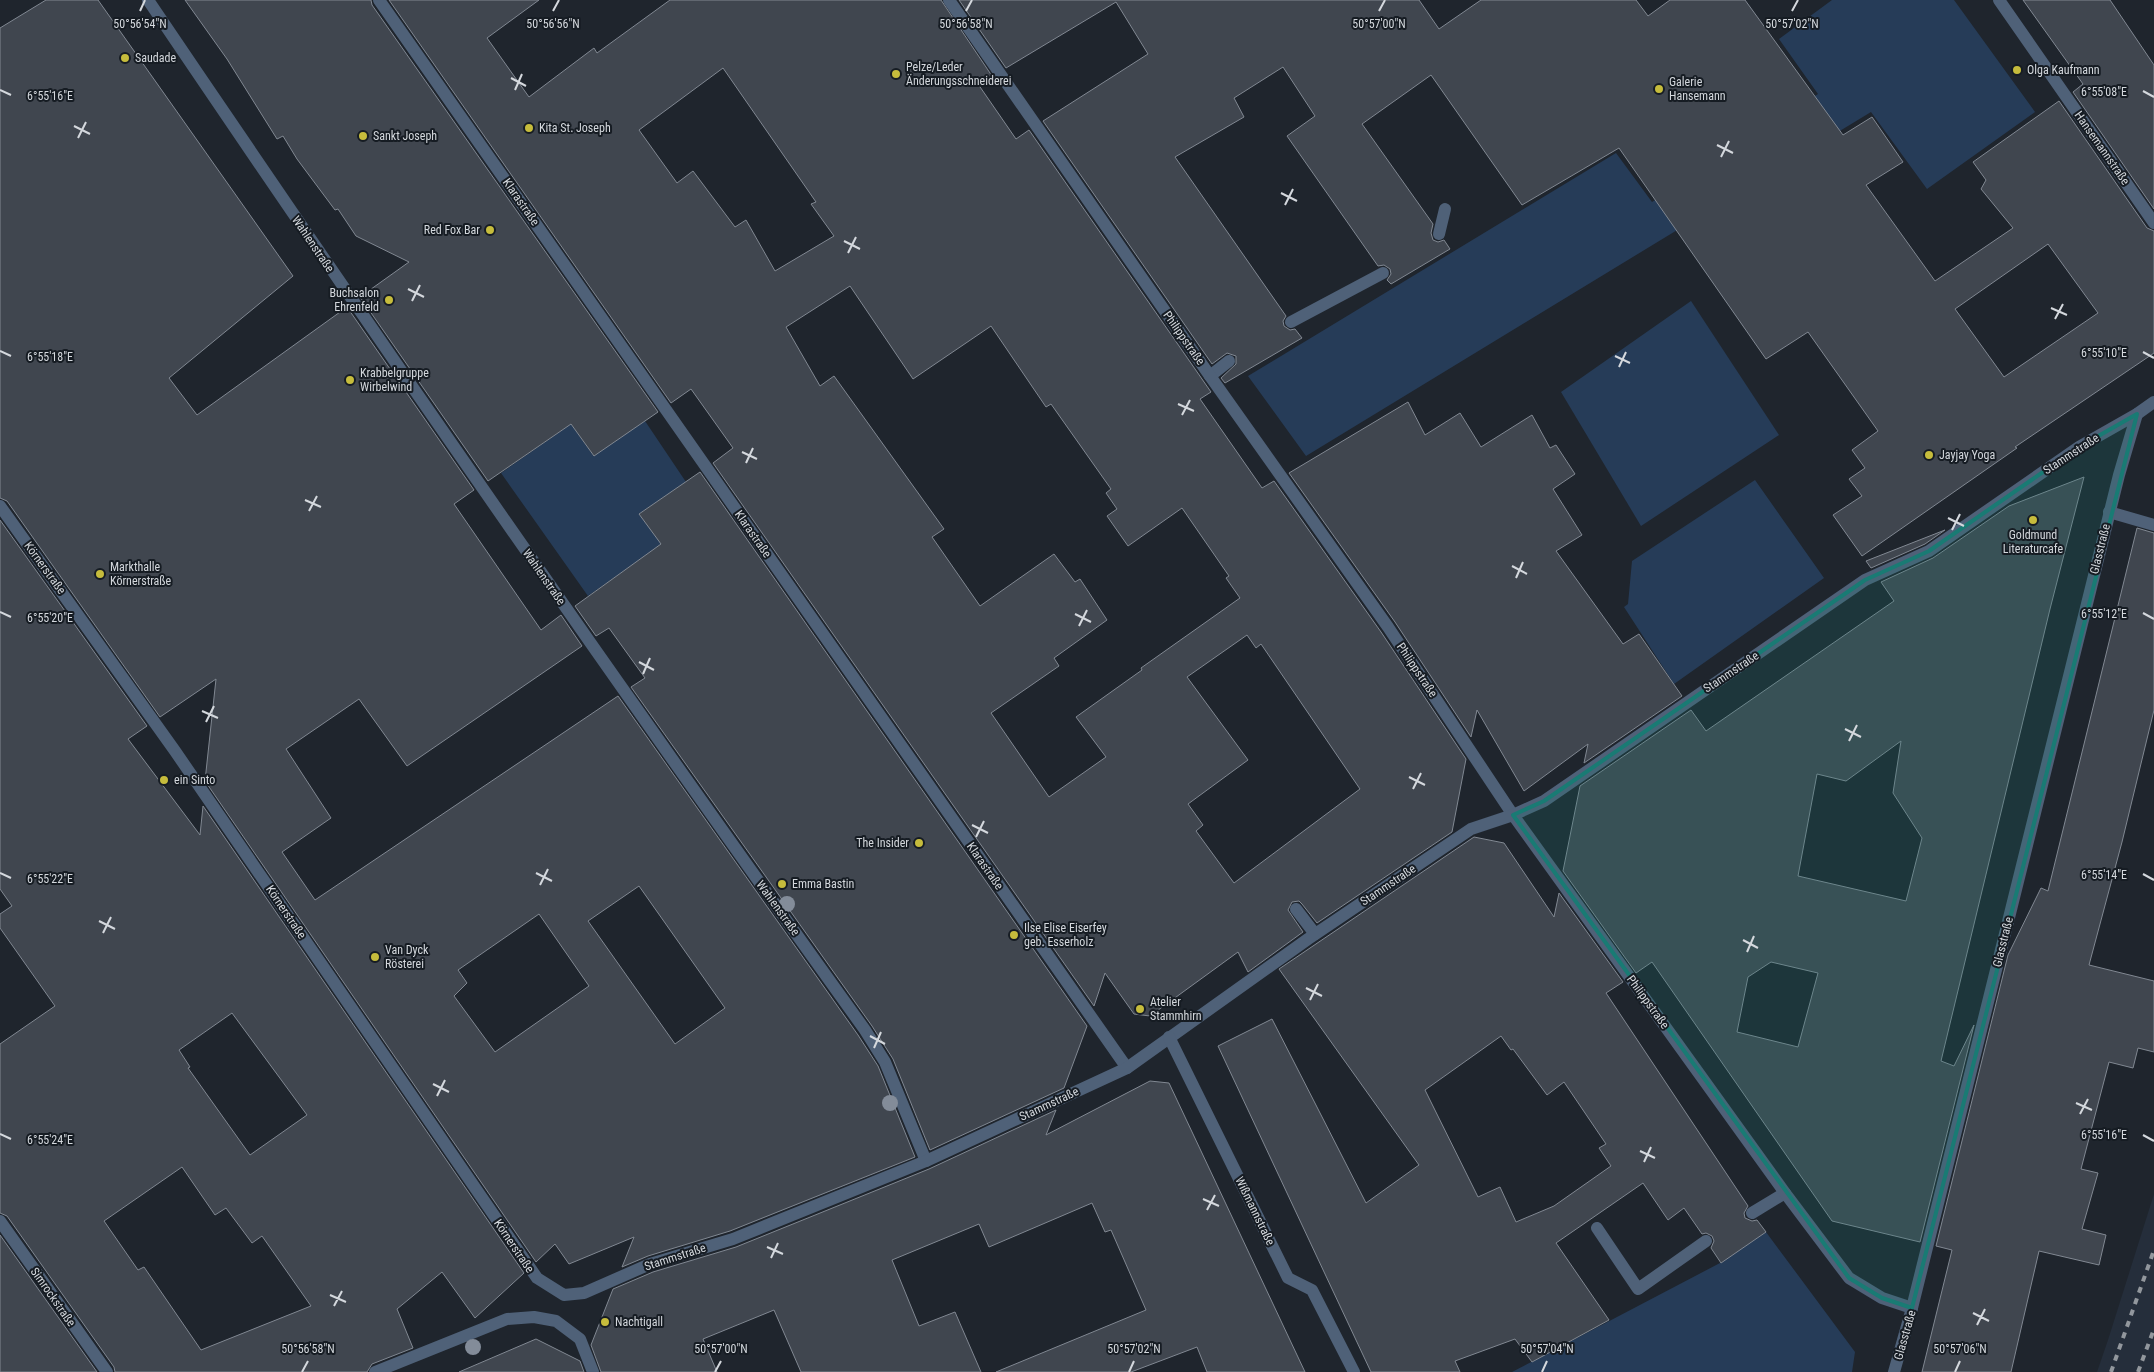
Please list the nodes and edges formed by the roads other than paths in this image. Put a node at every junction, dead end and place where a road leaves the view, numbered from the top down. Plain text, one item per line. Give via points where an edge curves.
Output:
1 (148, 0) edge
2 (379, 0) edge
3 (948, 0) edge
4 (1998, 0) edge
5 (1445, 209) dead end
6 (2154, 223) edge
7 (1440, 234) dead end
8 (1383, 273) dead end
9 (1291, 322) dead end
10 (1230, 361) dead end
11 (1210, 376) junction
12 (2154, 402) edge
13 (2137, 414) junction
14 (0, 506) edge
15 (2109, 512) junction
16 (2154, 524) edge
17 (1513, 815) junction
18 (1296, 909) dead end
19 (1316, 934) junction
20 (1169, 1037) junction
21 (1127, 1068) junction
22 (926, 1161) junction
23 (1785, 1193) junction
24 (1752, 1213) dead end
25 (0, 1221) edge
26 (1597, 1228) dead end
27 (1706, 1241) dead end
28 (584, 1293) joint
29 (1912, 1308) junction
30 (107, 1372) edge
31 (374, 1372) edge
32 (593, 1372) edge
33 (1354, 1372) edge
34 (1894, 1372) edge

1 - 22 street, Wahlenstraße via 528,556 865,1030 885,1062
2 - 21 street, Klarastraße
3 - 11 street, Philippstraße
4 - 6 street, Hansemannstraße
5 - 7 street
8 - 9 street
10 - 11 street
11 - 17 street, Philippstraße via 1388,627
12 - 13 street, Stammstraße
13 - 15 street, Glasstraße
13 - 17 street, Stammstraße via 2079,446 1929,551 1865,580 1544,801
14 - 28 street, Körnerstraße via 175,751 537,1278 564,1295
15 - 16 street, Glasstraße
15 - 29 street, Glasstraße
17 - 19 street, Stammstraße via 1471,829
17 - 23 street, Philippstraße
18 - 19 street
19 - 20 street, Stammstraße
20 - 21 street, Stammstraße
20 - 33 street, Wißmannstraße via 1288,1278 1312,1290
21 - 22 street, Stammstraße
22 - 28 street, Stammstraße via 734,1239 650,1264
23 - 24 street
23 - 29 street, Philippstraße via 1849,1278 1882,1298
25 - 30 street, Simrockstraße
26 - 27 street via 1638,1289
29 - 34 street, Glasstraße
31 - 32 street via 506,1319 534,1317 556,1322 580,1339

